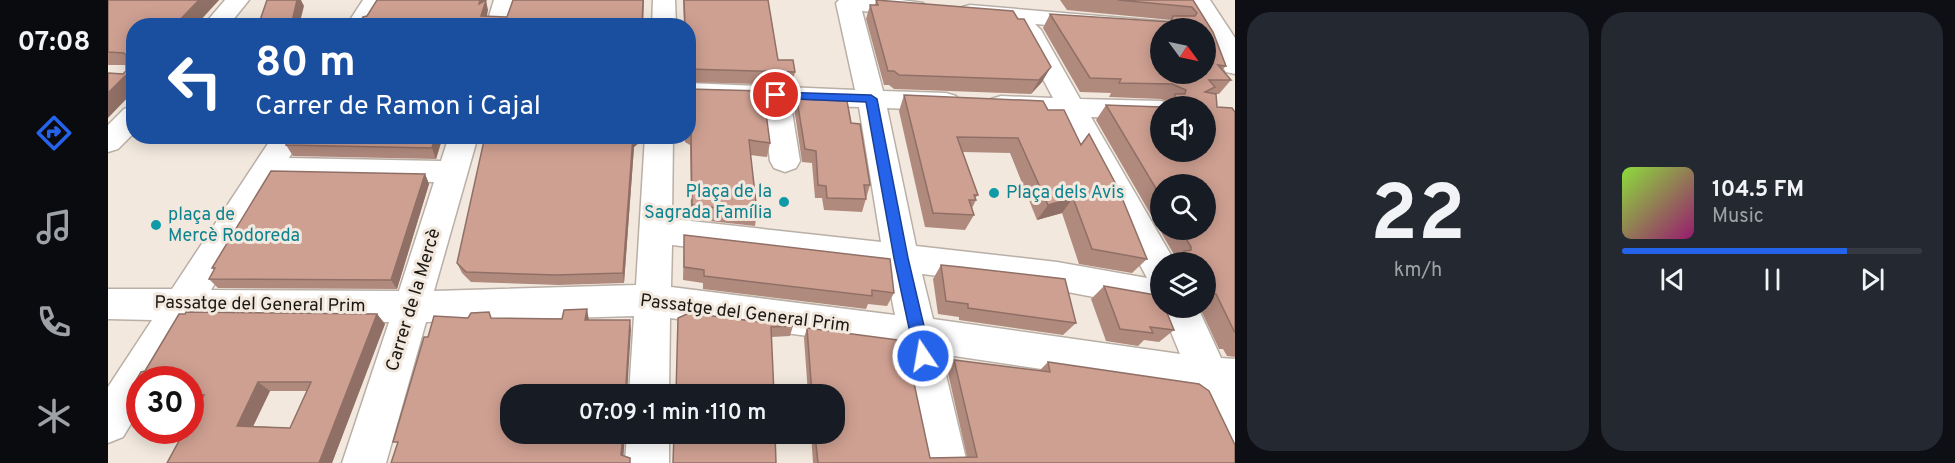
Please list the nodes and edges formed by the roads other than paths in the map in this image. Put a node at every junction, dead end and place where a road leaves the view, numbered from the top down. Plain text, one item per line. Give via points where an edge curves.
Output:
1 (238, 0) edge
2 (374, 0) edge
3 (505, 0) edge
4 (664, 0) edge
5 (1198, 0) edge
6 (1022, 15) junction
7 (222, 18) edge
8 (363, 18) edge
9 (500, 18) edge
10 (664, 18) edge
11 (1150, 26) edge
12 (1220, 33) edge
13 (1235, 66) edge
14 (696, 92) edge
15 (776, 95) junction
16 (871, 99) junction
17 (1071, 108) junction
18 (1150, 110) edge
19 (126, 123) edge
20 (108, 142) edge
21 (283, 144) edge
22 (461, 144) edge
23 (659, 144) edge
24 (785, 161) dead end
25 (268, 168) junction
26 (452, 172) junction
27 (655, 230) junction
28 (1151, 252) edge
29 (901, 258) junction
30 (1150, 293) edge
31 (652, 300) junction
32 (108, 304) edge
33 (183, 304) junction
34 (412, 307) junction
35 (1186, 318) edge
36 (919, 334) junction
37 (1222, 376) edge
38 (649, 384) edge
39 (108, 423) edge
40 (1235, 428) edge
41 (648, 444) edge
42 (364, 463) edge
43 (647, 463) edge
44 (945, 463) edge

1 - 7 street
2 - 8 street
3 - 9 street
4 - 10 street
5 - 12 street
6 - 11 street
6 - 16 street via 848,3
6 - 17 street
12 - 13 street
14 - 15 street
15 - 16 street
15 - 24 street
16 - 17 street
16 - 29 street
17 - 18 street
17 - 28 street
19 - 20 street
21 - 25 street
22 - 26 street, Carrer de la Mercè
23 - 27 street
25 - 26 street
25 - 33 street
26 - 34 street, Carrer de la Mercè
27 - 29 street
27 - 31 street
29 - 30 street via 1057,276
29 - 36 street
31 - 34 street, Passatge del General Prim
31 - 36 street, Passatge del General Prim
31 - 38 street
32 - 33 street, Passatge del General Prim
33 - 34 street, Passatge del General Prim
33 - 39 street
34 - 42 street, Carrer de la Mercè
35 - 37 street
36 - 37 street, Passatge del General Prim
36 - 44 street
37 - 40 street
41 - 43 street

